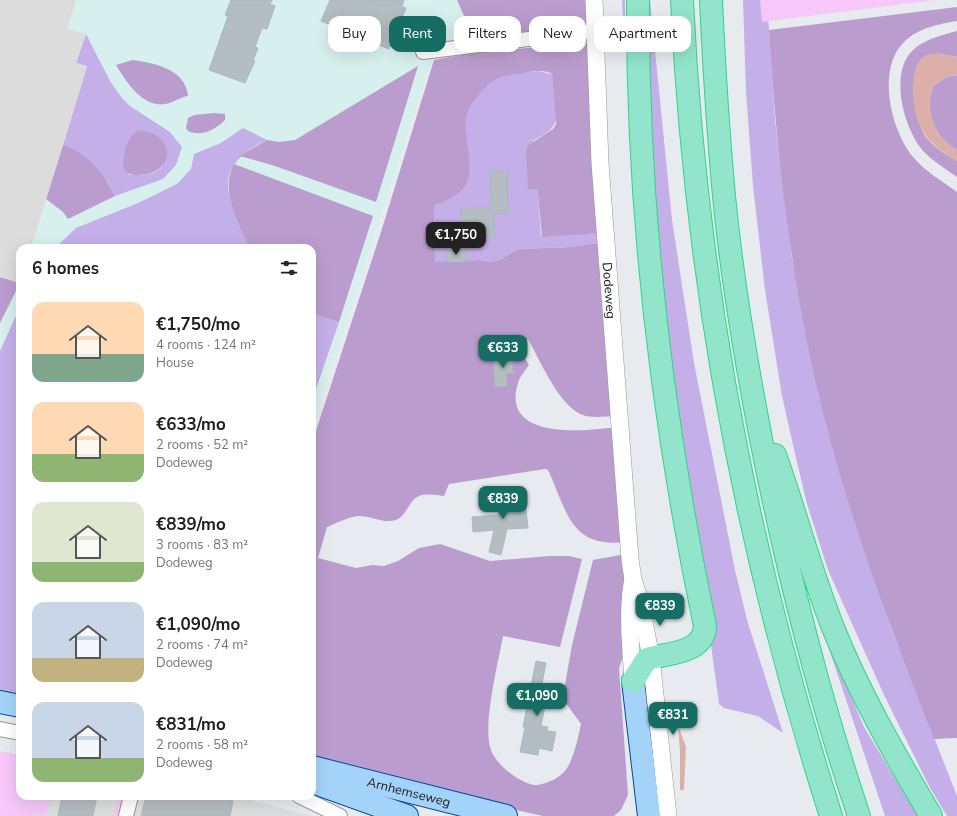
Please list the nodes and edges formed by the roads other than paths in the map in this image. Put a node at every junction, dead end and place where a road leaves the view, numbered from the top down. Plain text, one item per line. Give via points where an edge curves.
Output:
1 (594, 0) edge
2 (638, 0) edge
3 (682, 0) edge
4 (711, 0) edge
5 (594, 16) edge
6 (594, 31) edge
7 (446, 49) edge
8 (595, 52) edge
9 (751, 392) junction
10 (633, 580) junction
11 (651, 658) junction
12 (633, 681) junction
13 (0, 702) edge
14 (16, 705) edge
15 (0, 729) edge
16 (16, 732) edge
17 (316, 768) edge
18 (316, 783) edge
19 (646, 788) junction
20 (130, 800) edge
21 (307, 800) edge
22 (126, 816) edge
23 (340, 816) edge
24 (407, 816) edge
25 (506, 816) edge
26 (632, 816) edge
27 (649, 816) edge
28 (668, 816) edge
29 (831, 816) edge
30 (859, 816) edge
31 (931, 816) edge

1 - 5 street, Dodeweg
2 - 11 highway via 639,114 653,303 688,542 705,626 702,638 695,646
3 - 29 highway via 697,201 726,400 745,498 780,645
4 - 9 highway via 724,197
6 - 7 street
8 - 10 street, Dodeweg via 600,163
9 - 30 highway via 779,531 808,650
9 - 31 highway via 841,648 882,729
10 - 11 street, Dodeweg via 640,600
10 - 12 street, Dodeweg via 629,601
11 - 12 highway via 644,662
11 - 28 street, Dodeweg
12 - 19 main road, Dodeweg
13 - 14 main road
15 - 16 street
17 - 25 main road, Arnhemseweg
18 - 24 main road, Arnhemseweg
19 - 26 main road
19 - 27 main road, Dodeweg
20 - 22 street
21 - 23 street

